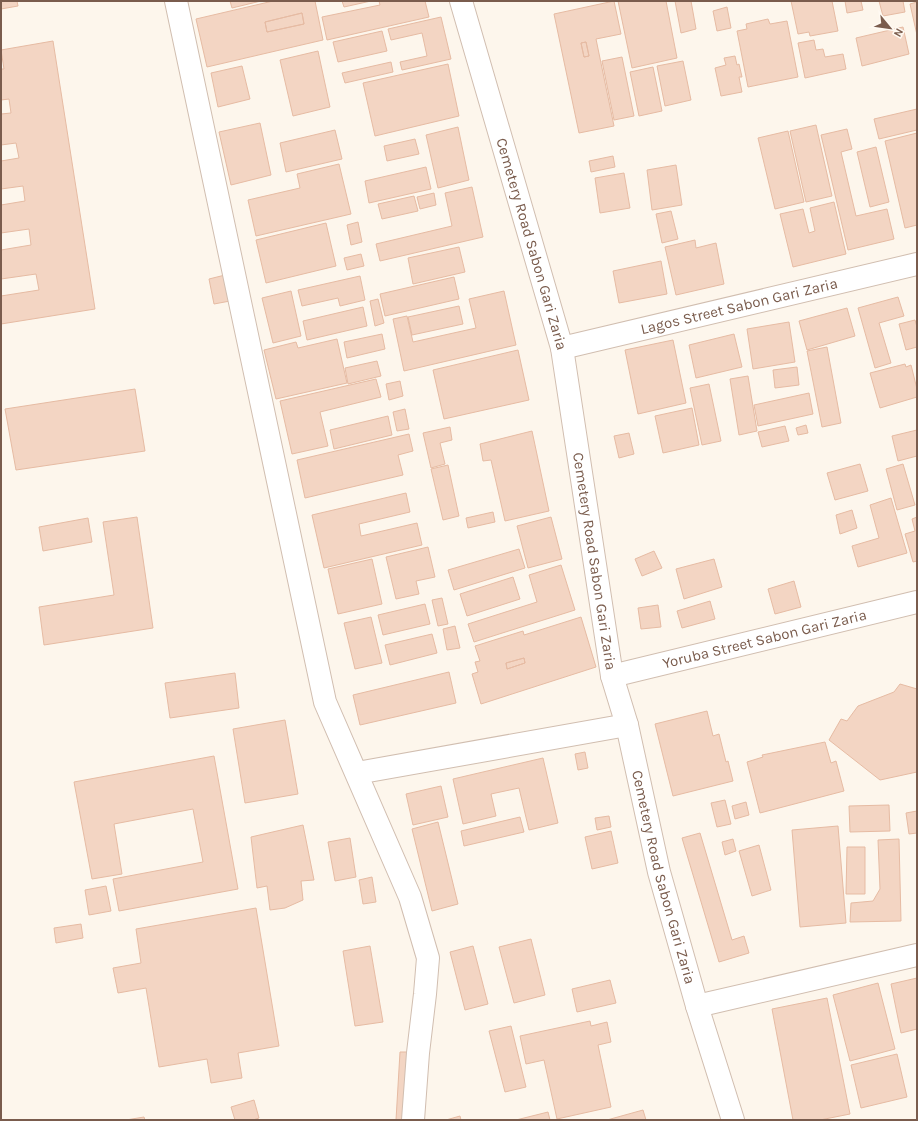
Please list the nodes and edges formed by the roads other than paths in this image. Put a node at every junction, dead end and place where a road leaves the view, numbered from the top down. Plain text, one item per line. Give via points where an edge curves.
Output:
1 (176, 1) edge
2 (460, 1) edge
3 (917, 264) edge
4 (562, 348) junction
5 (917, 602) edge
6 (612, 676) junction
7 (627, 725) junction
8 (356, 774) junction
9 (917, 955) edge
10 (697, 1006) junction
11 (413, 1120) edge
12 (733, 1120) edge

1 - 8 street via 325,702
2 - 4 street, Cemetery Road Sabon Gari Zaria
3 - 4 street, Lagos Street Sabon Gari Zaria
4 - 6 street, Cemetery Road Sabon Gari Zaria
5 - 6 street, Yoruba Street Sabon Gari Zaria
6 - 7 street, Cemetery Road Sabon Gari Zaria
7 - 8 street
7 - 10 street, Cemetery Road Sabon Gari Zaria via 659,872
8 - 11 street via 410,897 428,958
9 - 10 street
10 - 12 street, Cemetery Road Sabon Gari Zaria

